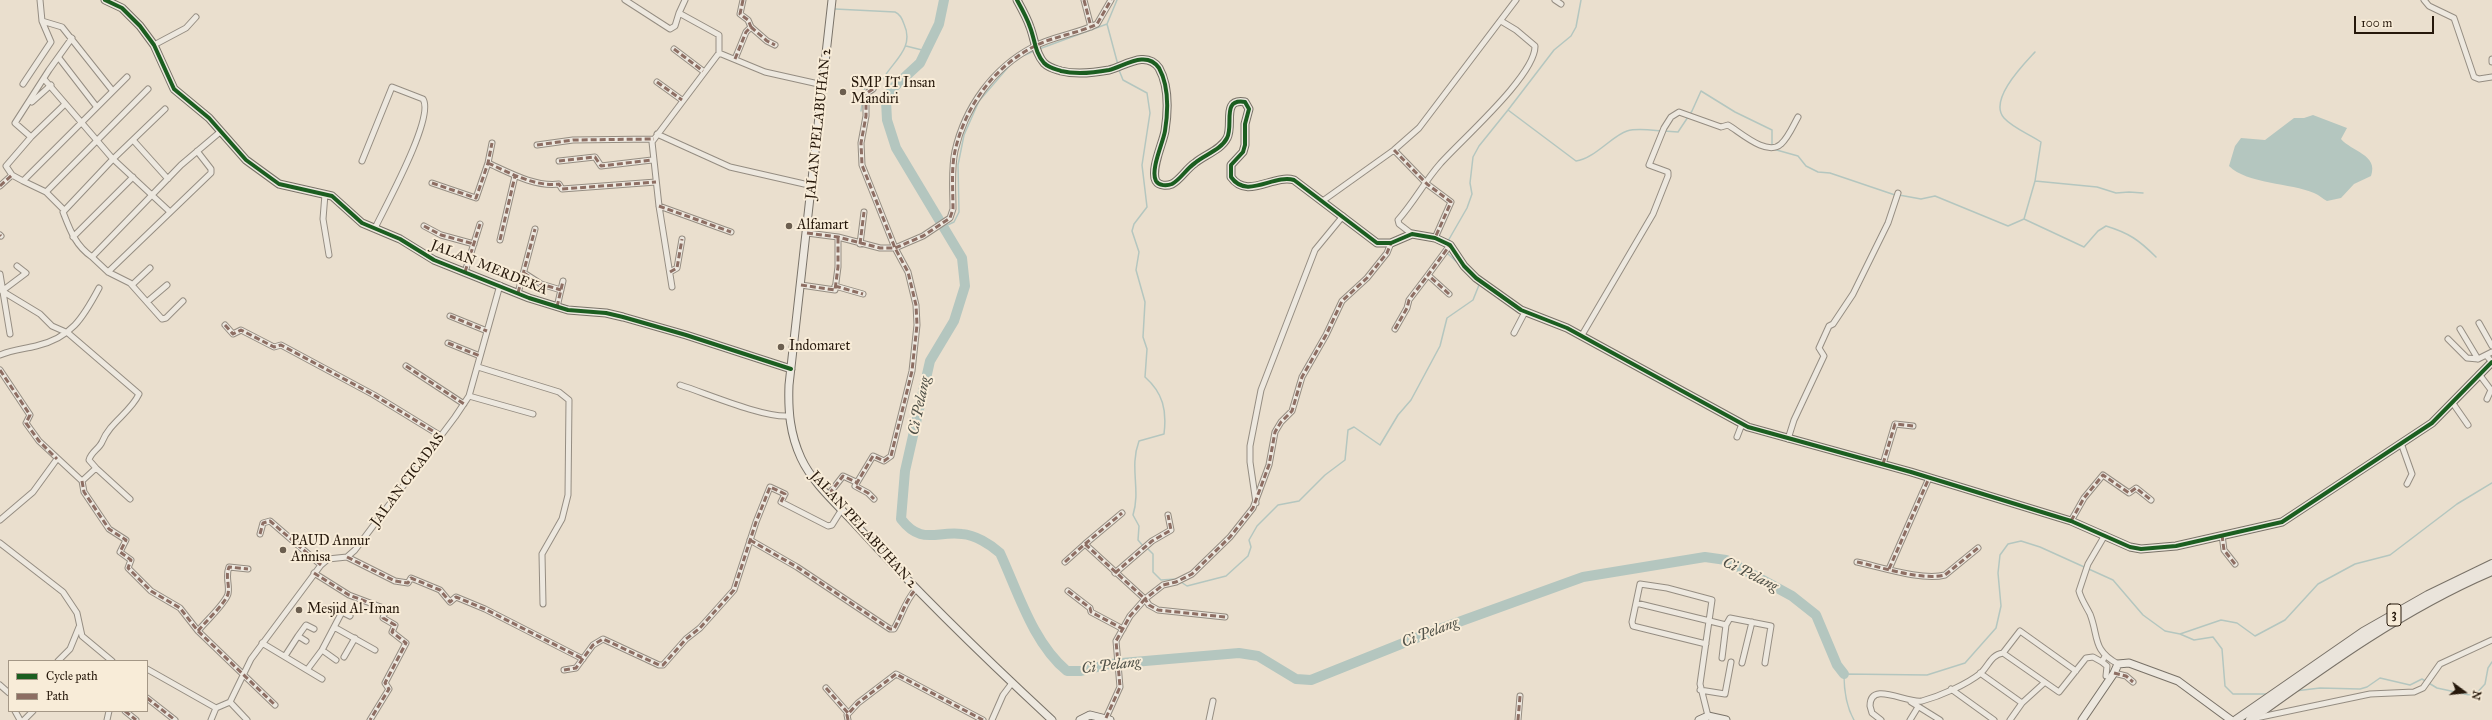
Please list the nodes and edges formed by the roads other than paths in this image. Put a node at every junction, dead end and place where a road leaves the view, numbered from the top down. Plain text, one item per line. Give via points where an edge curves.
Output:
1 (40, 0) edge
2 (105, 0) edge
3 (625, 0) edge
4 (685, 0) edge
5 (743, 0) edge
6 (832, 0) edge
7 (1017, 0) edge
8 (1084, 0) edge
9 (1111, 0) edge
10 (1516, 0) edge
11 (1555, 0) edge
12 (2424, 0) edge
13 (1561, 4) dead end
14 (679, 13) junction
15 (196, 17) dead end
16 (42, 21) junction
17 (1500, 21) junction
18 (751, 27) junction
19 (1091, 27) junction
20 (72, 38) junction
21 (775, 45) dead end
22 (154, 46) junction
23 (1036, 48) junction
24 (674, 49) dead end
25 (719, 53) junction
26 (59, 58) junction
27 (735, 59) junction
28 (703, 71) junction
29 (127, 77) dead end
30 (2492, 77) edge
31 (44, 79) junction
32 (657, 82) dead end
33 (23, 84) dead end
34 (51, 85) junction
35 (823, 85) junction
36 (148, 89) dead end
37 (873, 89) dead end
38 (112, 90) junction
39 (682, 100) junction
40 (64, 104) junction
41 (96, 106) junction
42 (27, 107) junction
43 (165, 109) dead end
44 (1798, 117) dead end
45 (79, 123) junction
46 (220, 132) junction
47 (31, 137) junction
48 (655, 137) junction
49 (98, 139) junction
50 (133, 140) junction
51 (492, 143) dead end
52 (537, 145) dead end
53 (1394, 150) junction
54 (197, 151) junction
55 (113, 159) junction
56 (652, 160) junction
57 (362, 161) dead end
58 (559, 161) dead end
59 (488, 163) junction
60 (12, 175) junction
61 (515, 176) junction
62 (133, 177) junction
63 (168, 179) junction
64 (23, 181) junction
65 (656, 182) junction
66 (432, 183) dead end
67 (1427, 184) junction
68 (0, 186) edge
69 (813, 186) junction
70 (46, 192) junction
71 (1898, 193) dead end
72 (325, 194) junction
73 (152, 195) junction
74 (1324, 200) junction
75 (659, 206) junction
76 (64, 210) junction
77 (169, 212) junction
78 (864, 212) dead end
79 (1343, 216) junction
80 (480, 224) dead end
81 (424, 226) dead end
82 (374, 228) junction
83 (535, 229) dead end
84 (731, 232) dead end
85 (807, 233) junction
86 (1412, 234) junction
87 (73, 237) junction
88 (838, 237) junction
89 (1435, 238) junction
90 (682, 239) dead end
91 (500, 240) dead end
92 (1391, 243) junction
93 (474, 244) junction
94 (860, 244) junction
95 (1450, 244) junction
96 (895, 248) junction
97 (329, 255) dead end
98 (92, 257) junction
99 (17, 266) dead end
100 (150, 268) dead end
101 (108, 272) junction
102 (465, 272) junction
103 (670, 272) junction
104 (524, 273) junction
105 (0, 274) edge
106 (1428, 276) junction
107 (563, 281) dead end
108 (132, 285) junction
109 (167, 285) dead end
110 (500, 285) junction
111 (801, 285) junction
112 (835, 286) junction
113 (672, 287) dead end
114 (99, 288) dead end
115 (561, 290) junction
116 (2, 291) junction
117 (518, 293) junction
118 (863, 294) dead end
119 (1449, 294) dead end
120 (184, 301) dead end
121 (148, 302) junction
122 (557, 307) junction
123 (1525, 312) junction
124 (450, 316) dead end
125 (2479, 323) dead end
126 (225, 325) dead end
127 (2460, 329) dead end
128 (1395, 330) dead end
129 (488, 331) junction
130 (68, 333) junction
131 (1514, 333) dead end
132 (10, 334) dead end
133 (1582, 335) junction
134 (2448, 339) dead end
135 (448, 343) dead end
136 (2492, 346) edge
137 (2492, 352) edge
138 (0, 355) edge
139 (2486, 355) junction
140 (480, 356) junction
141 (2478, 359) junction
142 (2492, 362) edge
143 (406, 366) dead end
144 (478, 367) junction
145 (791, 369) junction
146 (0, 370) edge
147 (2479, 374) junction
148 (680, 385) dead end
149 (469, 396) junction
150 (2487, 399) dead end
151 (2452, 402) junction
152 (464, 404) junction
153 (533, 414) dead end
154 (788, 416) junction
155 (1742, 424) junction
156 (2468, 425) dead end
157 (1913, 426) dead end
158 (441, 436) junction
159 (1737, 437) dead end
160 (1788, 439) junction
161 (2400, 442) junction
162 (58, 459) junction
163 (1883, 464) junction
164 (96, 468) junction
165 (1929, 478) junction
166 (82, 481) junction
167 (856, 482) junction
168 (2406, 484) dead end
169 (829, 494) junction
170 (130, 499) dead end
171 (874, 499) dead end
172 (2152, 500) dead end
173 (1256, 503) junction
174 (842, 509) junction
175 (1122, 513) dead end
176 (1168, 515) dead end
177 (0, 520) edge
178 (2070, 521) junction
179 (260, 534) dead end
180 (2105, 535) junction
181 (2222, 535) junction
182 (750, 540) junction
183 (0, 543) edge
184 (1085, 544) junction
185 (1978, 548) dead end
186 (347, 557) junction
187 (1065, 562) dead end
188 (1857, 562) dead end
189 (2234, 564) dead end
190 (2492, 564) edge
191 (321, 565) junction
192 (248, 569) dead end
193 (1889, 569) junction
194 (2492, 571) edge
195 (314, 573) junction
196 (1115, 573) junction
197 (916, 589) junction
198 (1068, 591) dead end
199 (1145, 599) junction
200 (1636, 603) junction
201 (543, 604) dead end
202 (350, 616) dead end
203 (1225, 617) dead end
204 (1710, 622) junction
205 (1752, 622) junction
206 (1726, 625) junction
207 (79, 626) junction
208 (334, 627) junction
209 (314, 629) dead end
210 (1123, 629) junction
211 (198, 631) junction
212 (298, 636) junction
213 (355, 638) junction
214 (2492, 640) edge
215 (306, 641) dead end
216 (262, 643) junction
217 (1706, 644) junction
218 (322, 650) junction
219 (375, 650) dead end
220 (2003, 653) junction
221 (285, 656) junction
222 (2105, 656) junction
223 (344, 657) dead end
224 (1722, 658) dead end
225 (583, 659) junction
226 (59, 660) edge
227 (111, 660) edge
228 (336, 660) dead end
229 (1731, 662) dead end
230 (2102, 662) junction
231 (1742, 663) dead end
232 (1765, 663) dead end
233 (2118, 664) junction
234 (148, 670) edge
235 (307, 670) junction
236 (564, 670) dead end
237 (2076, 671) junction
238 (1980, 673) junction
239 (2114, 673) junction
240 (242, 675) junction
241 (2106, 676) dead end
242 (2303, 677) junction
243 (322, 679) dead end
244 (2133, 682) dead end
245 (1012, 683) junction
246 (2044, 683) junction
247 (0, 685) edge
248 (826, 688) dead end
249 (1951, 689) junction
250 (1700, 690) junction
251 (8, 692) edge
252 (1520, 696) dead end
253 (148, 699) edge
254 (1213, 701) dead end
255 (230, 702) junction
256 (1911, 702) junction
257 (2022, 703) junction
258 (2268, 704) junction
259 (275, 705) dead end
260 (1918, 707) junction
261 (216, 708) junction
262 (32, 712) edge
263 (126, 712) edge
264 (848, 713) junction
265 (2276, 713) junction
266 (1708, 716) junction
267 (1108, 719) edge
268 (24, 720) edge
269 (136, 720) edge
270 (175, 720) edge
271 (211, 720) edge
272 (247, 720) edge
273 (370, 720) edge
274 (848, 720) edge
275 (983, 720) edge
276 (992, 720) edge
277 (1052, 720) edge
278 (1080, 720) edge
279 (1209, 720) edge
280 (1518, 720) edge
281 (1699, 720) edge
282 (1726, 720) edge
283 (1881, 720) edge
284 (1910, 720) edge
285 (1940, 720) edge
286 (1994, 720) edge
287 (2010, 720) edge
288 (2082, 720) edge
289 (2231, 720) edge
290 (2236, 720) edge
291 (2250, 720) edge

1 - 16 street
2 - 22 street, JALAN MERDEKA via 130,15
3 - 14 street via 670,29 674,26
4 - 14 street
5 - 18 street via 740,14 748,20
6 - 35 street, JALAN PELABUHAN 2
7 - 23 street via 1030,27
8 - 19 street
9 - 19 street via 1102,20
10 - 17 street
11 - 13 street
12 - 30 street via 2429,6 2454,18 2474,77
14 - 25 street via 717,34 720,40
15 - 22 street via 186,28
16 - 20 street via 62,27
16 - 33 street via 51,42
17 - 53 street via 1439,104 1419,128
17 - 67 street via 1535,46 1533,58 1496,107 1440,164
18 - 21 street
18 - 27 street via 744,35
19 - 23 street
20 - 26 street
20 - 38 street
22 - 46 street, JALAN MERDEKA via 174,89 197,107
23 - 74 street via 1047,66 1072,73 1111,70 1138,59 1159,68 1167,107 1165,131 1155,172 1155,180 1158,183 1172,184 1196,162 1224,142 1229,131 1229,109 1232,103 1239,101 1244,102 1249,109 1245,124 1245,145 1230,169 1234,181 1250,188 1288,178 1300,182
23 - 96 street via 1013,59 974,101 955,153 953,209 950,218 923,236
24 - 28 street
25 - 27 street
25 - 28 street
26 - 31 street
26 - 41 street
27 - 35 street via 765,72
28 - 39 street
29 - 38 street
31 - 34 street
31 - 42 street
32 - 39 street
34 - 40 street
34 - 42 street
35 - 69 street, JALAN PELABUHAN 2
36 - 49 street
37 - 96 street via 866,98 861,143 862,165 881,207
38 - 41 street
39 - 48 street
40 - 45 street
40 - 47 street
41 - 45 street
42 - 47 street via 15,123
43 - 50 street
44 - 133 street via 1782,144 1771,148 1764,147 1728,125 1721,127 1679,112 1670,117 1649,165 1668,172 1653,214
45 - 49 street
45 - 64 street
46 - 54 street
46 - 72 street, JALAN MERDEKA via 259,172 279,184
47 - 60 street via 7,163 6,169
48 - 52 street via 574,140
48 - 56 street via 651,145
48 - 69 street via 730,168
49 - 55 street
49 - 70 street
50 - 55 street
50 - 63 street
51 - 59 street
53 - 67 street
53 - 74 street
54 - 63 street
54 - 77 street via 211,172
55 - 62 street
55 - 76 street
56 - 58 street via 601,166 595,157
56 - 65 street
57 - 82 street via 392,87 423,98 425,104 421,125 412,154
59 - 61 street
59 - 66 street via 476,198
60 - 64 street
60 - 68 street
61 - 65 street via 550,185 560,184 562,189
61 - 91 street
62 - 73 street
62 - 87 street
63 - 73 street
64 - 70 street
65 - 75 street
67 - 86 street via 1397,221
67 - 89 street via 1452,203
69 - 85 street, JALAN PELABUHAN 2
70 - 76 street
71 - 160 street via 1888,222 1853,294 1819,348 1824,356 1794,420
72 - 82 street, JALAN MERDEKA via 338,200 356,219
72 - 97 street via 323,219
73 - 77 street
73 - 98 street
74 - 79 street
75 - 84 street
75 - 103 street
76 - 87 street
77 - 101 street
78 - 94 street
79 - 92 street via 1373,241 1385,245
79 - 173 street via 1315,250 1261,390 1250,446
80 - 93 street
81 - 93 street via 441,235
82 - 102 street, JALAN MERDEKA via 400,239 434,260
83 - 104 street
85 - 88 street
85 - 111 street, JALAN PELABUHAN 2
86 - 89 street
86 - 92 street
87 - 98 street via 83,251
88 - 94 street
88 - 112 street
89 - 95 street
90 - 103 street via 677,268
92 - 173 street via 1367,278 1342,301 1302,377 1292,411 1275,432 1268,466
93 - 102 street
94 - 96 street
95 - 106 street
95 - 123 street via 1464,266 1476,278
96 - 167 street via 908,272 916,305 917,344 891,456 884,461 873,456
98 - 101 street
99 - 116 street via 26,273
100 - 108 street
101 - 108 street
102 - 110 street, JALAN MERDEKA
103 - 113 street
104 - 115 street via 541,284
104 - 117 street
105 - 116 street
106 - 119 street
106 - 128 street via 1409,300
107 - 115 street
108 - 121 street
109 - 121 street
110 - 117 street, JALAN MERDEKA
110 - 129 street, JALAN CICADAS
111 - 112 street via 833,291
111 - 145 street, JALAN PELABUHAN 2
112 - 118 street
114 - 130 street via 78,323
115 - 122 street
116 - 130 street via 40,314 52,326
116 - 132 street
117 - 122 street, JALAN MERDEKA
120 - 121 street via 163,320
122 - 145 street, JALAN MERDEKA via 623,317
123 - 131 street
123 - 133 street
124 - 129 street
125 - 136 street
126 - 158 street via 233,334 241,330 274,347 281,345 374,395
127 - 141 street
129 - 140 street, JALAN CICADAS
130 - 138 street via 38,346
130 - 164 street via 139,394 105,433 102,443 91,456 89,460
133 - 155 street
134 - 141 street via 2465,357
135 - 140 street
137 - 139 street
139 - 141 street
139 - 142 street
140 - 144 street, JALAN CICADAS
142 - 147 street
143 - 152 street
144 - 149 street, JALAN CICADAS
144 - 201 street via 559,392 569,400 568,495 562,519 542,554
145 - 154 street, JALAN PELABUHAN 2
146 - 162 street via 30,415 26,423 39,441
147 - 150 street via 2491,390
147 - 151 street
148 - 154 street via 749,408
149 - 152 street, JALAN CICADAS
149 - 153 street
151 - 156 street
151 - 161 street via 2432,423
152 - 158 street, JALAN CICADAS
154 - 169 street, JALAN PELABUHAN 2 via 801,458 810,473
155 - 159 street
155 - 160 street
157 - 163 street via 1895,424
158 - 186 street, JALAN CICADAS via 355,550
160 - 163 street
161 - 168 street via 2412,474
161 - 181 street via 2282,522
162 - 166 street
162 - 177 street via 33,492
163 - 165 street
164 - 166 street
164 - 170 street
165 - 178 street
165 - 193 street
166 - 211 street via 84,492 109,529 126,540 120,552 131,560 128,568 151,591 180,608
167 - 169 street via 843,476
167 - 171 street via 854,486 868,492
169 - 174 street, JALAN PELABUHAN 2
172 - 178 street via 2135,488 2129,493 2104,475 2084,498
173 - 199 street via 1230,537 1192,574 1163,585
174 - 182 street via 833,524 828,526 781,502 785,494 770,487
174 - 197 street, JALAN PELABUHAN 2
175 - 184 street
176 - 196 street via 1171,530 1152,541
178 - 180 street
179 - 191 street via 263,524 270,521
180 - 181 street via 2130,547 2141,549 2176,546
180 - 222 street via 2083,576 2080,596 2090,614 2097,646
181 - 189 street via 2224,550
182 - 197 street via 890,629 894,630 906,600
182 - 225 street via 734,590 663,665 604,639 593,645
183 - 207 street via 63,592 77,613
184 - 187 street
184 - 196 street
185 - 193 street via 1945,575 1924,576
186 - 191 street via 328,559
186 - 225 street via 395,581 408,583 411,578 440,590 450,602 456,597 485,609
188 - 193 street
190 - 242 main road, 3 via 2428,595 2363,632
191 - 195 street
192 - 211 street via 229,567 226,575 229,587 227,596
194 - 242 main road, 3 via 2431,602
195 - 216 street
195 - 273 street via 349,595 386,609 384,618 395,625 393,633 406,643 385,683 389,689
196 - 199 street
197 - 245 street, JALAN PELABUHAN 2
198 - 210 street via 1090,608 1091,612
199 - 203 street via 1158,610
199 - 210 street
200 - 204 street
200 - 204 street via 1642,582 1710,598 1713,603
200 - 217 street via 1633,626
202 - 208 street via 343,611
204 - 206 street
204 - 217 street
205 - 206 street via 1730,618
205 - 231 street
205 - 232 street via 1771,626
206 - 224 street
207 - 226 street via 70,649
207 - 227 street via 82,636
208 - 213 street
208 - 218 street
209 - 212 street via 306,625
210 - 267 street via 1116,641 1120,677 1117,698
211 - 240 street
212 - 215 street
212 - 221 street
213 - 219 street
213 - 223 street
214 - 265 street via 2440,664 2423,688 2414,692 2370,694
216 - 221 street
216 - 240 street
217 - 250 street
218 - 228 street
218 - 235 street
220 - 237 street via 2020,631
220 - 238 street via 1995,655
220 - 246 street
221 - 235 street
222 - 230 street
222 - 233 street
225 - 236 street via 576,668
229 - 250 street via 1725,694
230 - 237 street via 2089,657
230 - 241 street via 2107,666
233 - 239 street
233 - 289 street via 2129,663 2178,681
234 - 261 street
235 - 243 street
237 - 246 street via 2061,692 2056,692
238 - 249 street
238 - 257 street
239 - 244 street via 2126,676
239 - 288 street
240 - 255 street
240 - 259 street
242 - 258 main road, 3
245 - 276 street via 1003,695
245 - 277 street, JALAN PELABUHAN 2
246 - 257 street
247 - 251 street
248 - 264 street
249 - 256 street via 1930,699
249 - 286 street
250 - 266 street
252 - 280 street
253 - 270 street
254 - 279 street
255 - 261 street
255 - 272 street
256 - 260 street
256 - 283 street via 1887,694 1876,694 1872,697 1870,706 1872,713
257 - 287 street
258 - 265 street
258 - 290 main road, 3
258 - 291 main road, 3
260 - 284 street
260 - 285 street
261 - 271 street
262 - 268 street
263 - 269 street
264 - 274 street
264 - 275 street via 896,674
265 - 291 street
266 - 281 street
266 - 282 street
267 - 278 street via 1090,715

